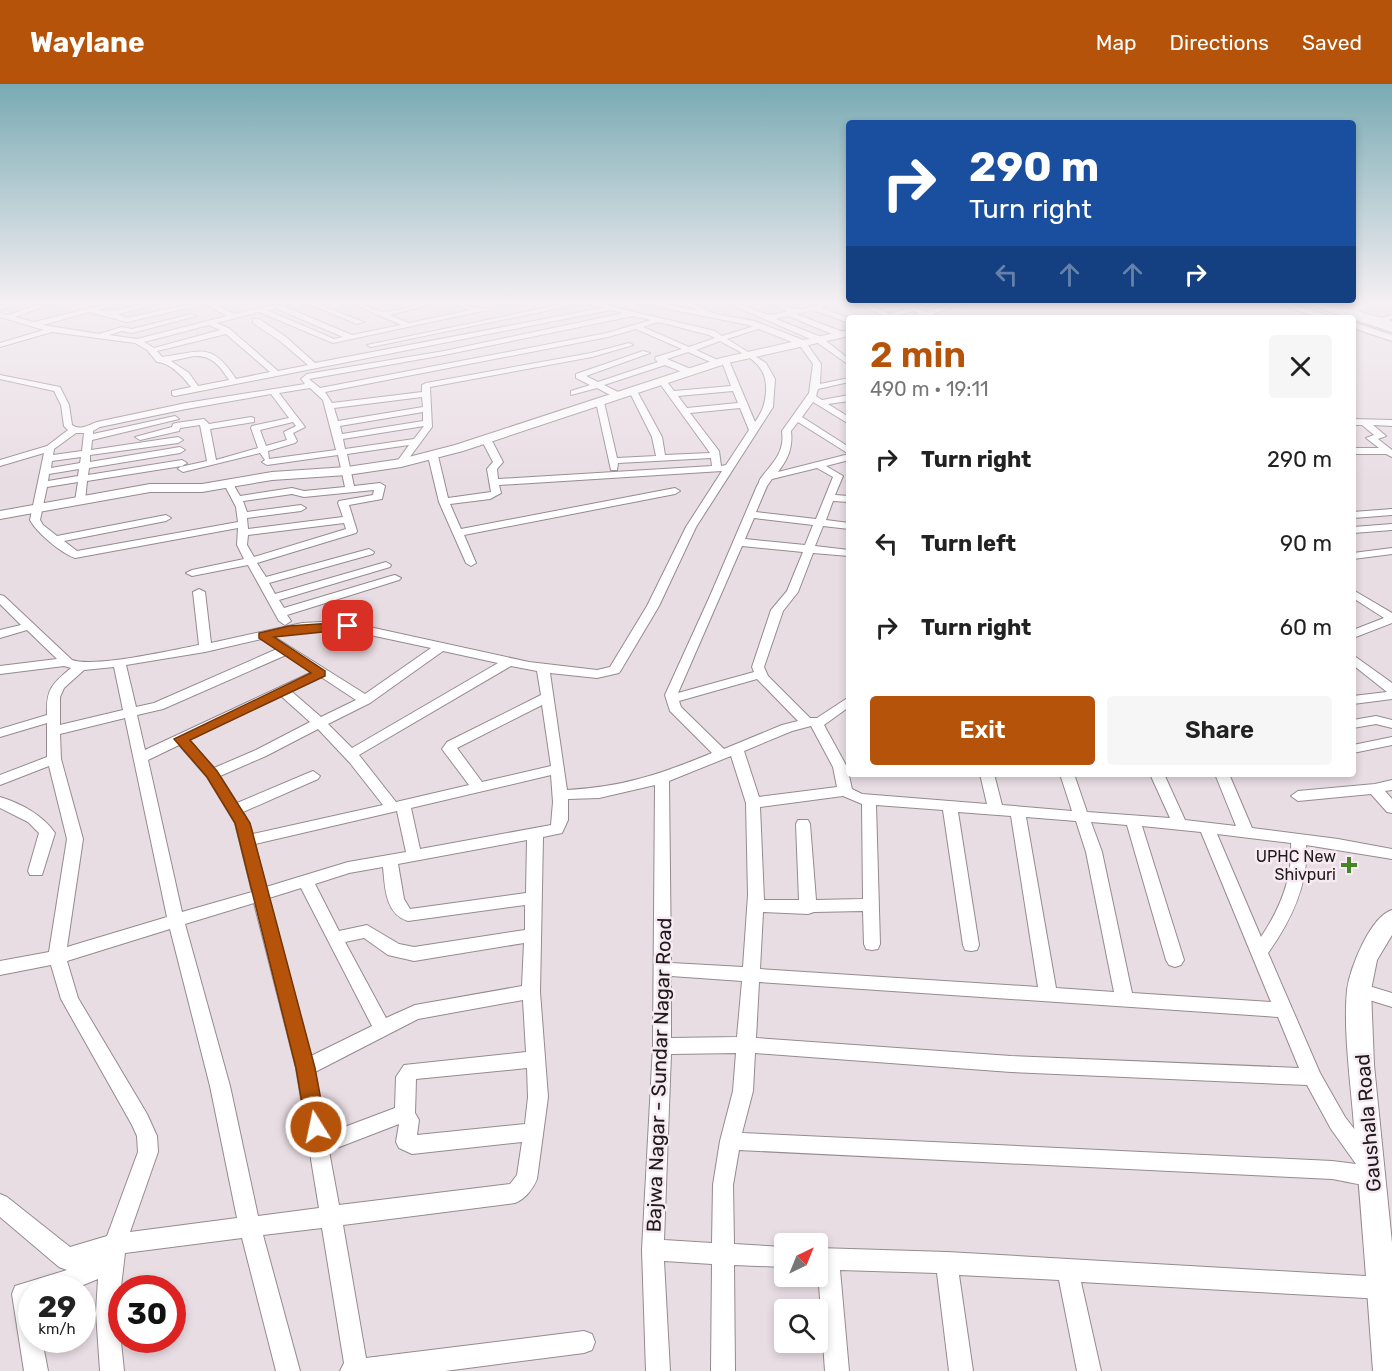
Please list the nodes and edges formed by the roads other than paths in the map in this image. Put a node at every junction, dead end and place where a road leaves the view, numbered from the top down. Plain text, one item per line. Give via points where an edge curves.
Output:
1 (168, 362) edge
2 (222, 362) edge
3 (263, 362) edge
4 (324, 362) edge
5 (388, 362) edge
6 (460, 362) edge
7 (553, 362) edge
8 (620, 362) edge
9 (659, 362) edge
10 (665, 362) edge
11 (718, 362) edge
12 (722, 362) edge
13 (763, 362) edge
14 (816, 362) edge
15 (455, 363) joint
16 (312, 364) joint
17 (611, 365) junction
18 (433, 367) junction
19 (275, 372) junction
20 (690, 372) junction
21 (632, 373) junction
22 (0, 377) edge
23 (372, 380) junction
24 (234, 381) junction
25 (447, 381) junction
26 (846, 381) edge
27 (658, 383) junction
28 (212, 386) junction
29 (595, 386) junction
30 (315, 388) junction
31 (735, 388) junction
32 (196, 389) junction
33 (633, 391) junction
34 (274, 392) junction
35 (174, 393) dead end
36 (574, 393) dead end
37 (425, 394) junction
38 (673, 394) junction
39 (619, 396) junction
40 (816, 396) junction
41 (846, 398) edge
42 (384, 399) junction
43 (221, 400) junction
44 (600, 402) junction
45 (742, 405) junction
46 (328, 406) junction
47 (171, 409) junction
48 (428, 409) junction
49 (686, 411) junction
50 (846, 417) edge
51 (295, 418) junction
52 (798, 418) junction
53 (250, 420) dead end
54 (1356, 422) edge
55 (1364, 422) junction
56 (429, 423) junction
57 (1392, 423) edge
58 (336, 424) junction
59 (176, 425) junction
60 (206, 427) junction
61 (753, 429) junction
62 (74, 430) junction
63 (89, 434) junction
64 (339, 437) junction
65 (486, 439) junction
66 (415, 442) junction
67 (179, 445) junction
68 (50, 448) junction
69 (263, 449) junction
70 (846, 449) edge
71 (1391, 449) edge
72 (87, 451) junction
73 (1356, 451) edge
74 (342, 453) junction
75 (716, 455) junction
76 (433, 456) junction
77 (661, 458) junction
78 (846, 458) edge
79 (47, 459) junction
80 (612, 461) junction
81 (267, 462) junction
82 (0, 463) edge
83 (212, 463) junction
84 (401, 463) junction
85 (818, 465) junction
86 (84, 466) junction
87 (182, 466) junction
88 (145, 468) junction
89 (729, 468) junction
90 (717, 469) junction
91 (347, 471) junction
92 (45, 472) junction
93 (616, 474) junction
94 (835, 474) junction
95 (846, 474) edge
96 (272, 476) junction
97 (766, 478) junction
98 (82, 479) junction
99 (493, 482) junction
100 (229, 483) junction
101 (42, 484) junction
102 (183, 487) junction
103 (150, 488) junction
104 (350, 488) junction
105 (675, 491) dead end
106 (298, 492) junction
107 (830, 498) junction
108 (237, 499) junction
109 (846, 499) edge
110 (80, 501) junction
111 (444, 502) junction
112 (301, 508) junction
113 (37, 510) junction
114 (1392, 512) edge
115 (1377, 513) junction
116 (0, 515) edge
117 (751, 515) junction
118 (1356, 515) edge
119 (166, 518) dead end
120 (347, 520) junction
121 (820, 522) junction
122 (242, 524) junction
123 (306, 525) junction
124 (846, 526) edge
125 (1392, 526) edge
126 (1356, 530) edge
127 (458, 533) junction
128 (54, 540) junction
129 (739, 542) junction
130 (808, 549) junction
131 (1392, 551) edge
132 (369, 552) dead end
133 (846, 553) edge
134 (1356, 556) edge
135 (251, 561) junction
136 (471, 562) dead end
137 (386, 565) dead end
138 (192, 573) dead end
139 (395, 579) dead end
140 (262, 581) junction
141 (199, 592) dead end
142 (1356, 595) edge
143 (0, 597) edge
144 (273, 597) junction
145 (281, 613) junction
146 (1392, 618) edge
147 (29, 626) junction
148 (289, 630) junction
149 (1356, 632) edge
150 (0, 634) edge
151 (263, 635) junction
152 (441, 646) junction
153 (205, 648) junction
154 (286, 650) junction
155 (511, 661) junction
156 (1356, 661) edge
157 (66, 662) junction
158 (119, 662) junction
159 (81, 666) junction
160 (543, 668) junction
161 (0, 670) edge
162 (320, 673) junction
163 (760, 674) junction
164 (1392, 689) edge
165 (282, 691) junction
166 (1392, 694) edge
167 (547, 697) junction
168 (671, 699) junction
169 (365, 700) junction
170 (1356, 700) edge
171 (846, 703) edge
172 (129, 714) junction
173 (53, 717) junction
174 (813, 721) junction
175 (1356, 723) edge
176 (321, 724) junction
177 (1392, 724) edge
178 (54, 731) junction
179 (0, 733) edge
180 (181, 739) junction
181 (1392, 741) edge
182 (736, 748) junction
183 (1356, 748) edge
184 (351, 754) junction
185 (721, 754) junction
186 (142, 757) junction
187 (54, 759) junction
188 (558, 770) junction
189 (212, 774) junction
190 (313, 776) dead end
191 (988, 777) edge
192 (1068, 777) edge
193 (1158, 777) edge
194 (1223, 777) edge
195 (662, 778) junction
196 (0, 780) edge
197 (1392, 785) edge
198 (479, 788) junction
199 (1375, 789) junction
200 (845, 791) junction
201 (561, 795) junction
202 (1298, 796) dead end
203 (869, 801) junction
204 (0, 802) edge
205 (753, 803) junction
206 (397, 806) junction
207 (950, 807) junction
208 (1392, 808) edge
209 (236, 809) junction
210 (996, 809) junction
211 (1018, 811) junction
212 (1084, 816) junction
213 (1133, 821) junction
214 (803, 824) dead end
215 (1180, 824) junction
216 (1208, 828) junction
217 (1246, 832) junction
218 (535, 835) junction
219 (1298, 839) junction
220 (247, 841) junction
221 (1392, 854) edge
222 (414, 855) junction
223 (390, 860) junction
224 (36, 871) dead end
225 (305, 881) junction
226 (262, 894) junction
227 (533, 898) junction
228 (756, 906) junction
229 (871, 906) junction
230 (808, 908) junction
231 (1392, 918) edge
232 (177, 921) junction
233 (533, 935) junction
234 (334, 938) junction
235 (872, 944) dead end
236 (971, 945) dead end
237 (1260, 952) junction
238 (57, 957) junction
239 (1175, 960) dead end
240 (0, 968) edge
241 (663, 969) junction
242 (753, 975) junction
243 (1359, 990) junction
244 (531, 992) junction
245 (1048, 995) junction
246 (1124, 998) junction
247 (1392, 1000) edge
248 (1284, 1010) junction
249 (382, 1028) junction
250 (748, 1045) junction
251 (662, 1046) junction
252 (536, 1059) junction
253 (305, 1068) junction
254 (1312, 1077) junction
255 (405, 1115) junction
256 (534, 1132) junction
257 (730, 1141) junction
258 (320, 1146) junction
259 (1377, 1188) edge
260 (0, 1204) edge
261 (331, 1218) junction
262 (250, 1228) junction
263 (116, 1244) junction
264 (653, 1250) junction
265 (724, 1254) junction
266 (774, 1256) edge
267 (828, 1259) edge
268 (947, 1263) junction
269 (1068, 1271) junction
270 (85, 1275) edge
271 (826, 1287) edge
272 (1386, 1302) edge
273 (584, 1342) dead end
274 (33, 1353) edge
275 (36, 1371) edge
276 (111, 1371) edge
277 (288, 1371) edge
278 (356, 1371) edge
279 (658, 1371) edge
280 (723, 1371) edge
281 (837, 1371) edge
282 (961, 1371) edge
283 (1089, 1371) edge
284 (1389, 1371) edge

1 - 32 street via 186,375
2 - 24 street
3 - 19 street
4 - 16 street
5 - 30 street via 314,374 305,379
6 - 15 street
7 - 25 street
8 - 17 street
9 - 21 street
10 - 20 street
11 - 20 street
12 - 31 street
13 - 61 street via 771,379 769,407
14 - 40 street
15 - 18 street
16 - 19 street
17 - 21 street
17 - 29 street via 579,376
18 - 23 street
18 - 25 street
19 - 24 street
20 - 27 street
21 - 27 street
21 - 29 street
22 - 62 street via 57,389 65,405 68,426
23 - 30 street
23 - 42 street
24 - 28 street
25 - 37 street via 426,385
26 - 40 street
27 - 33 street
27 - 38 street
28 - 32 street
28 - 43 street
29 - 36 street
29 - 39 street
30 - 34 street
30 - 46 street via 327,399
31 - 38 street
31 - 45 street
32 - 35 street
33 - 39 street
33 - 77 street via 657,437
34 - 43 street
34 - 51 street
37 - 42 street
37 - 48 street
38 - 49 street
39 - 44 street
40 - 41 street
40 - 50 street
40 - 52 street
42 - 46 street
43 - 47 street
44 - 65 street
44 - 80 street
45 - 49 street
45 - 61 street
46 - 58 street
47 - 59 street
47 - 63 street via 97,425
48 - 56 street
48 - 58 street
49 - 75 street
51 - 69 street via 256,427
51 - 69 street via 300,427 288,432 292,441
52 - 70 street
52 - 97 street via 786,431 788,443 782,460
53 - 60 street
54 - 55 street
55 - 57 street
55 - 71 street via 1381,436 1370,437
56 - 64 street
56 - 66 street
58 - 64 street
59 - 60 street via 202,422
59 - 63 street
59 - 67 street
59 - 72 street
60 - 83 street
61 - 89 street
62 - 63 street
62 - 68 street
63 - 72 street
64 - 74 street
65 - 76 street
65 - 99 street via 498,462 492,469
66 - 74 street
66 - 84 street
67 - 72 street
67 - 86 street
67 - 87 street
68 - 79 street
68 - 82 street
69 - 81 street
69 - 83 street
71 - 73 street
72 - 79 street
72 - 86 street
74 - 81 street
74 - 91 street
75 - 77 street
75 - 90 street
76 - 84 street
76 - 111 street
77 - 80 street
78 - 85 street
79 - 92 street
80 - 93 street
81 - 96 street
83 - 87 street
84 - 91 street
85 - 94 street
85 - 97 street
86 - 92 street
86 - 98 street
87 - 88 street
87 - 102 street
88 - 98 street
88 - 103 street
89 - 90 street
89 - 160 street via 692,527 653,606 615,670 595,675
90 - 93 street
91 - 96 street
91 - 104 street
92 - 101 street
93 - 99 street
94 - 95 street
94 - 107 street via 838,476
96 - 100 street
97 - 117 street
98 - 101 street
98 - 110 street
99 - 111 street via 493,496
100 - 102 street
100 - 108 street
101 - 113 street
102 - 103 street
103 - 110 street
104 - 106 street
104 - 120 street via 378,485 380,495 343,503
105 - 127 street
106 - 108 street
106 - 112 street
107 - 109 street
107 - 121 street
108 - 122 street
110 - 113 street
111 - 127 street
112 - 122 street
112 - 123 street
113 - 116 street
113 - 128 street via 36,524
114 - 115 street
115 - 118 street
115 - 125 street
117 - 121 street
117 - 129 street
119 - 128 street
120 - 123 street
120 - 135 street via 352,531
121 - 124 street
121 - 130 street
122 - 123 street
122 - 128 street via 80,556
122 - 135 street via 242,545
125 - 126 street
127 - 136 street
129 - 130 street
129 - 168 street
130 - 133 street
130 - 163 street via 792,592 777,610 758,667
131 - 134 street
132 - 140 street
135 - 138 street
135 - 140 street
137 - 144 street
139 - 145 street
140 - 144 street
141 - 153 street
142 - 146 street
143 - 147 street
144 - 145 street
145 - 148 street
146 - 149 street
147 - 150 street
147 - 157 street
148 - 151 street
148 - 152 street via 348,626
151 - 153 street
151 - 154 street
152 - 155 street
152 - 169 street
153 - 158 street
154 - 162 street
154 - 172 street via 177,699
155 - 160 street
155 - 184 street
156 - 164 street
157 - 159 street
157 - 161 street
158 - 159 street
158 - 172 street
159 - 173 street via 54,691
160 - 167 street
162 - 165 street
162 - 169 street
163 - 168 street
163 - 174 street
165 - 176 street
165 - 180 street
166 - 170 street
167 - 188 street
167 - 198 street via 452,745 449,750
168 - 185 street via 675,708
169 - 176 street
171 - 174 street
172 - 178 street
172 - 186 street
173 - 178 street
173 - 179 street
174 - 182 street
174 - 200 street via 840,767
175 - 177 street via 1376,720
176 - 184 street
176 - 189 street
178 - 187 street
180 - 186 street
180 - 189 street
181 - 183 street
182 - 185 street
182 - 205 street
184 - 206 street
185 - 195 street
186 - 232 street
187 - 196 street
187 - 238 street via 75,839
188 - 198 street
188 - 201 street
189 - 209 street
190 - 209 street
191 - 210 street
192 - 212 street
193 - 215 street
194 - 217 street
195 - 201 street via 599,793
195 - 241 street, Bajwa Nagar - Sundar Nagar Road
197 - 199 street
198 - 206 street
199 - 202 street
199 - 208 street
200 - 203 street
200 - 205 street
201 - 218 street via 560,826
203 - 207 street
203 - 229 street
204 - 224 street via 45,829
205 - 228 street
206 - 220 street
206 - 222 street
207 - 210 street
207 - 236 street
209 - 220 street
210 - 211 street
211 - 212 street
211 - 245 street
212 - 213 street
212 - 246 street
213 - 215 street
213 - 239 street
214 - 230 street
215 - 216 street
216 - 217 street
216 - 237 street
217 - 219 street
218 - 222 street
218 - 227 street
219 - 221 street
219 - 237 street via 1299,872 1275,930
220 - 226 street
222 - 223 street
223 - 225 street
223 - 227 street via 398,909 408,915
225 - 226 street
225 - 234 street
226 - 232 street
226 - 253 street
227 - 233 street
228 - 230 street
228 - 242 street
229 - 230 street via 828,904
229 - 235 street
231 - 243 street, Gaushala Road via 1366,960
232 - 238 street
232 - 262 street via 220,1086
233 - 234 street via 414,954 394,950 367,932
233 - 244 street
234 - 249 street
237 - 248 street
238 - 240 street
238 - 263 street via 70,999 147,1136 148,1152 123,1213
241 - 242 street
241 - 251 street, Bajwa Nagar - Sundar Nagar Road
242 - 245 street
242 - 250 street
243 - 247 street
243 - 259 street, Gaushala Road
244 - 249 street via 433,1007
244 - 252 street
245 - 246 street
246 - 248 street
248 - 254 street
249 - 253 street
250 - 251 street
250 - 254 street via 1011,1064
250 - 257 street via 741,1106
251 - 264 street, Bajwa Nagar - Sundar Nagar Road
252 - 255 street via 411,1071 405,1077
252 - 256 street via 538,1097
253 - 258 street
254 - 259 street
255 - 256 street via 409,1120 405,1137 412,1145
255 - 258 street
256 - 261 street via 527,1179 515,1193
257 - 259 street via 1332,1170 1353,1172
257 - 265 street via 723,1192
258 - 261 street
259 - 272 street, Gaushala Road
260 - 263 street via 67,1259
261 - 262 street
261 - 278 street
262 - 263 street
262 - 277 street
263 - 270 street
263 - 276 street via 105,1300
264 - 265 street
264 - 279 street, Bajwa Nagar - Sundar Nagar Road
265 - 266 street
265 - 280 street
267 - 268 street
268 - 269 street
268 - 282 street
269 - 272 street
269 - 283 street
271 - 281 street
272 - 284 street, Gaushala Road
273 - 278 street
274 - 275 street

